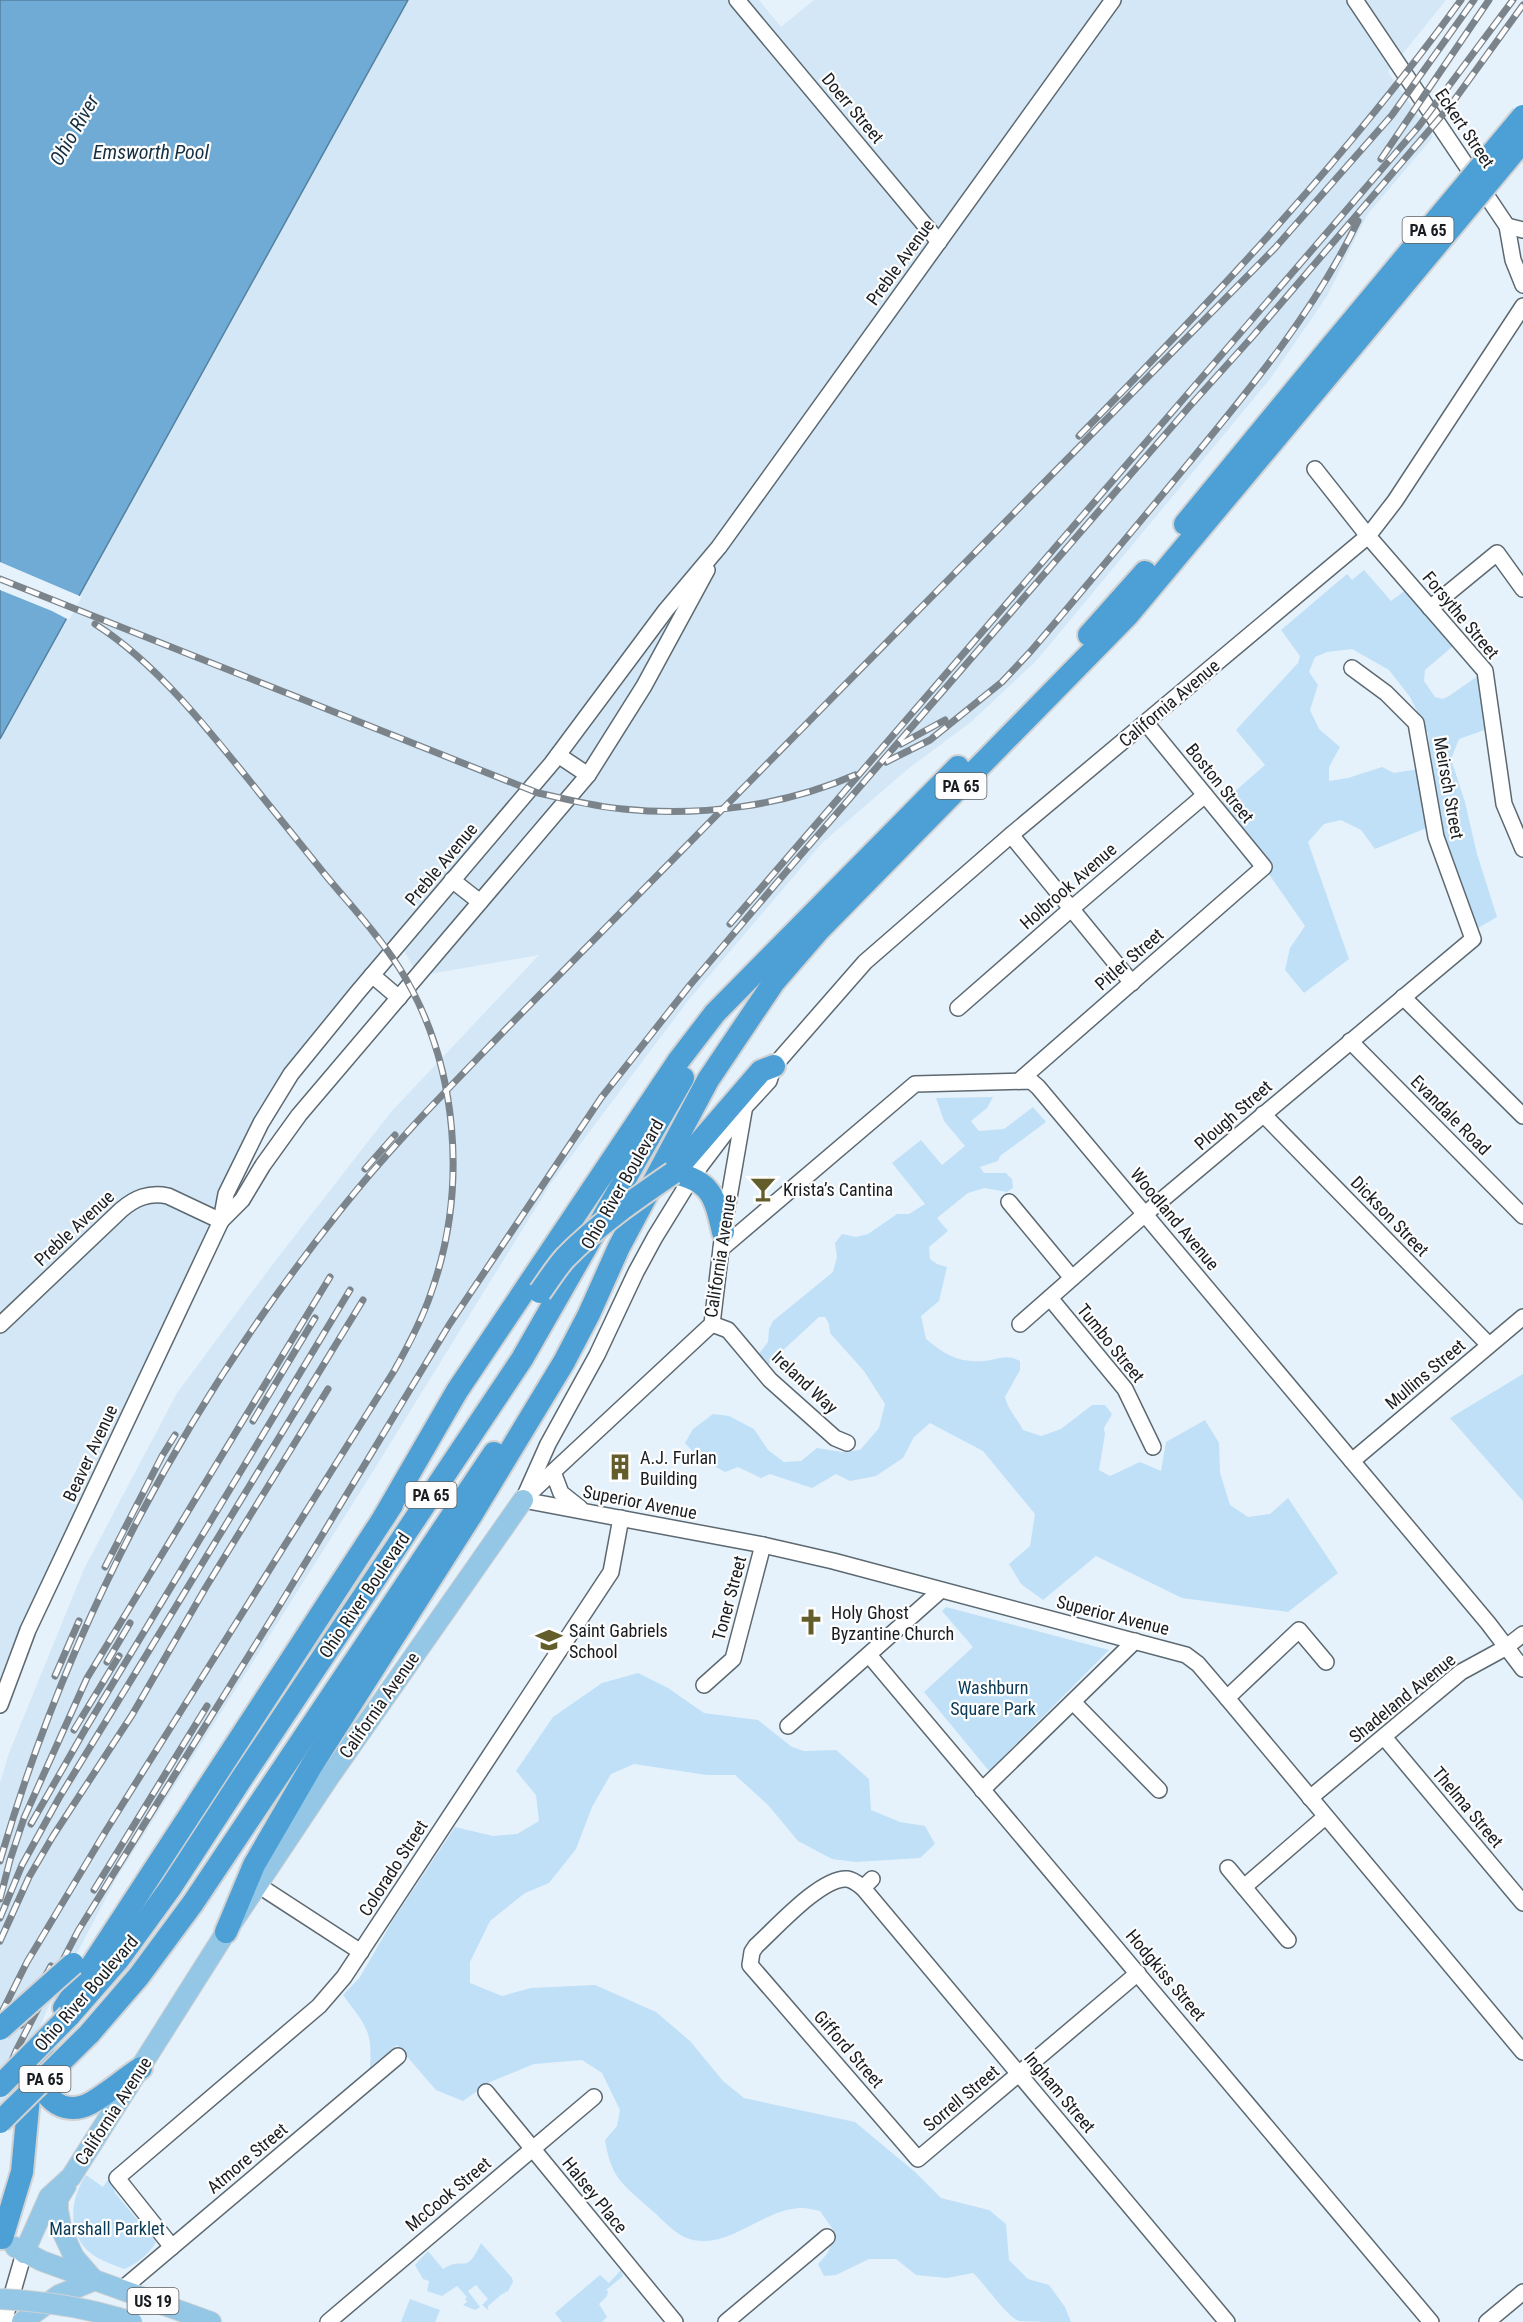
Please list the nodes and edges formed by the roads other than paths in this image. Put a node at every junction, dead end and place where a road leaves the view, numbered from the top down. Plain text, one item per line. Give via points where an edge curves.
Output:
1 (737, 0) edge
2 (1113, 0) edge
3 (1356, 0) edge
4 (1523, 116) edge
5 (1523, 141) edge
6 (1507, 226) junction
7 (1523, 230) edge
8 (939, 242) junction
9 (1523, 285) edge
10 (1523, 306) edge
11 (1339, 349) junction
12 (1315, 470) dead end
13 (1368, 536) junction
14 (719, 547) junction
15 (1523, 589) edge
16 (1430, 608) junction
17 (1352, 668) dead end
18 (1146, 723) junction
19 (558, 755) junction
20 (588, 775) junction
21 (1205, 795) junction
22 (1011, 835) junction
23 (1523, 849) edge
24 (1264, 867) joint
25 (452, 880) junction
26 (480, 903) junction
27 (1071, 909) junction
28 (1473, 939) joint
29 (770, 958) junction
30 (372, 975) junction
31 (1132, 983) junction
32 (1403, 997) junction
33 (399, 998) junction
34 (958, 1008) dead end
35 (1350, 1041) junction
36 (774, 1066) junction
37 (1020, 1080) junction
38 (745, 1107) junction
39 (1263, 1114) junction
40 (1523, 1116) edge
41 (681, 1173) junction
42 (1009, 1202) dead end
43 (1145, 1214) junction
44 (1523, 1216) edge
45 (221, 1221) junction
46 (722, 1240) junction
47 (619, 1247) junction
48 (1072, 1278) junction
49 (1050, 1298) junction
50 (1523, 1317) edge
51 (712, 1324) junction
52 (1020, 1324) dead end
53 (0, 1325) edge
54 (1489, 1346) junction
55 (847, 1443) dead end
56 (1153, 1447) dead end
57 (1352, 1461) junction
58 (553, 1472) junction
59 (523, 1500) junction
60 (585, 1512) junction
61 (384, 1517) junction
62 (621, 1518) junction
63 (763, 1545) junction
64 (940, 1591) junction
65 (1523, 1634) edge
66 (1135, 1641) junction
67 (1505, 1648) junction
68 (869, 1655) junction
69 (1326, 1662) dead end
70 (1523, 1670) edge
71 (704, 1684) dead end
72 (1227, 1698) junction
73 (1073, 1702) junction
74 (0, 1705) edge
75 (788, 1726) dead end
76 (1383, 1737) junction
77 (982, 1790) junction
78 (1159, 1790) dead end
79 (1310, 1798) junction
80 (1325, 1817) junction
81 (156, 1864) junction
82 (1228, 1868) dead end
83 (258, 1885) junction
84 (1244, 1887) junction
85 (1523, 1903) edge
86 (226, 1932) junction
87 (1288, 1940) dead end
88 (362, 1952) junction
89 (750, 1965) joint
90 (1138, 1973) junction
91 (0, 2029) edge
92 (1523, 2052) edge
93 (39, 2055) junction
94 (398, 2056) dead end
95 (141, 2068) junction
96 (1019, 2074) junction
97 (0, 2086) edge
98 (486, 2092) dead end
99 (594, 2097) dead end
100 (0, 2122) edge
101 (532, 2149) junction
102 (918, 2159) joint
103 (71, 2177) junction
104 (827, 2237) dead end
105 (1, 2240) edge
106 (172, 2247) junction
107 (24, 2253) junction
108 (95, 2280) junction
109 (121, 2290) junction
110 (1523, 2292) edge
111 (0, 2299) edge
112 (4, 2322) edge
113 (22, 2322) edge
114 (132, 2322) edge
115 (211, 2322) edge
116 (328, 2322) edge
117 (675, 2322) edge
118 (726, 2322) edge
119 (1227, 2322) edge
120 (1431, 2322) edge
121 (1487, 2322) edge

1 - 8 street, Doerr Street
2 - 8 street, Preble Avenue
3 - 6 street, Eckert Street
4 - 11 highway, PA 65, bridge
5 - 11 highway, PA 65, bridge
6 - 7 street
6 - 9 street, Eckert Street via 1513,260
8 - 14 street, Preble Avenue
10 - 13 street, California Avenue
11 - 29 highway, PA 65 via 1087,638
11 - 47 highway, PA 65 via 1128,615 849,898 774,982 708,1080
12 - 13 street, Forsythe Street
13 - 16 street, Forsythe Street
13 - 18 street, California Avenue
14 - 19 street, Preble Avenue via 666,610
14 - 20 street, Preble Avenue via 644,686
15 - 16 street via 1497,553
16 - 23 street, Forsythe Street via 1485,671 1504,804
17 - 28 street, Meirsch Street via 1386,693 1416,723 1436,837
18 - 21 street, Boston Street
18 - 22 street, California Avenue
19 - 20 street
19 - 25 street, Preble Avenue
20 - 26 street, Preble Avenue
21 - 24 street, Boston Street
21 - 27 street, Holbrook Avenue
22 - 27 street
22 - 36 street, California Avenue via 865,962
24 - 31 street, Pitler Street
25 - 26 street
25 - 30 street, Preble Avenue
26 - 33 street, Preble Avenue
27 - 31 street
27 - 34 street, Holbrook Avenue
28 - 32 street, Plough Street
29 - 61 highway via 715,1013 643,1111 457,1391
29 - 97 highway, Ohio River Boulevard / PA 65, bridge via 671,1097 516,1369 171,1887 118,1960
30 - 33 street
30 - 45 street, Preble Avenue via 291,1074 261,1123 226,1194
31 - 37 street, Pitler Street
32 - 35 street, Plough Street
32 - 40 street
33 - 45 street, Preble Avenue via 299,1115 242,1200
35 - 39 street, Plough Street
35 - 44 street, Evandale Road
36 - 38 street, California Avenue via 769,1081
36 - 41 highway via 761,1071
37 - 43 street, Woodland Avenue via 1031,1081 1038,1087
37 - 46 street via 915,1084
38 - 41 street, California Avenue
38 - 46 street, California Avenue
39 - 43 street, Plough Street
39 - 54 street, Dickson Street
41 - 46 highway via 710,1191 717,1206
41 - 59 street, California Avenue via 597,1355 548,1443
41 - 61 highway, bridge via 620,1210 564,1260
42 - 48 street
43 - 48 street, Plough Street
43 - 57 street, Woodland Avenue
45 - 53 street, Preble Avenue via 168,1196 139,1198 121,1210
45 - 74 street, Beaver Avenue via 28,1630
46 - 51 street, California Avenue
47 - 86 highway via 564,1362 479,1504 312,1765 254,1865
47 - 100 highway, Ohio River Boulevard / PA 65, bridge via 543,1378 219,1865 146,1967 89,2034
48 - 49 street, Plough Street
49 - 52 street, Plough Street
49 - 56 street, Tumbo Street via 1125,1389
50 - 54 street, Mullins Street
51 - 55 street, Ireland Way via 728,1330 770,1380
51 - 58 street, California Avenue
54 - 57 street, Mullins Street
57 - 67 street, Woodland Avenue
58 - 59 street, California Avenue
58 - 60 street via 561,1493
59 - 60 street, Superior Avenue
59 - 83 main road, California Avenue
60 - 62 street, Superior Avenue
61 - 81 highway
62 - 63 street, Superior Avenue
62 - 88 street, Colorado Street via 611,1572
63 - 64 street, Superior Avenue
63 - 71 street, Toner Street via 733,1659
64 - 66 street, Superior Avenue
64 - 68 street
65 - 67 street, Shadeland Avenue
66 - 72 street, Superior Avenue via 1186,1655
66 - 73 street
67 - 70 street, Woodland Avenue
67 - 76 street, Shadeland Avenue via 1461,1672
68 - 75 street
68 - 77 street, Hodgkiss Street
69 - 72 street via 1299,1630
72 - 79 street, Superior Avenue
73 - 77 street
73 - 78 street
76 - 79 street, Shadeland Avenue
76 - 85 street, Thelma Street
77 - 90 street, Hodgkiss Street
79 - 80 street, Superior Avenue
80 - 84 street
80 - 92 street, Superior Avenue
81 - 91 highway, bridge via 94,1942
81 - 93 highway via 79,1983
82 - 84 street
83 - 86 main road, California Avenue
83 - 88 street
84 - 87 street
86 - 95 main road, California Avenue
88 - 106 street, Colorado Street via 319,2006 117,2178
89 - 96 street, Ingham Street via 756,1946 816,1892 840,1879 868,1884
89 - 102 street, Gifford Street
90 - 96 street, Sorrell Street
90 - 120 street, Hodgkiss Street
93 - 95 highway via 43,2091 54,2102 69,2106 90,2103
93 - 105 highway via 31,2076 22,2172
94 - 106 street, Atmore Street
95 - 103 main road, California Avenue
96 - 102 street, Sorrell Street
96 - 119 street, Ingham Street
98 - 101 street, Halsey Place
99 - 101 street, McCook Street
101 - 116 street, McCook Street
101 - 117 street, Halsey Place
103 - 107 main road, California Avenue via 49,2197
103 - 108 main road via 58,2199 62,2231 74,2257
104 - 118 street
105 - 107 main road, US 19
106 - 109 street, Atmore Street
107 - 108 main road, US 19
107 - 112 street, California Avenue
108 - 109 main road, US 19
108 - 113 main road via 59,2295
109 - 115 main road, US 19
110 - 121 street
111 - 114 main road, US 19, bridge via 92,2310

